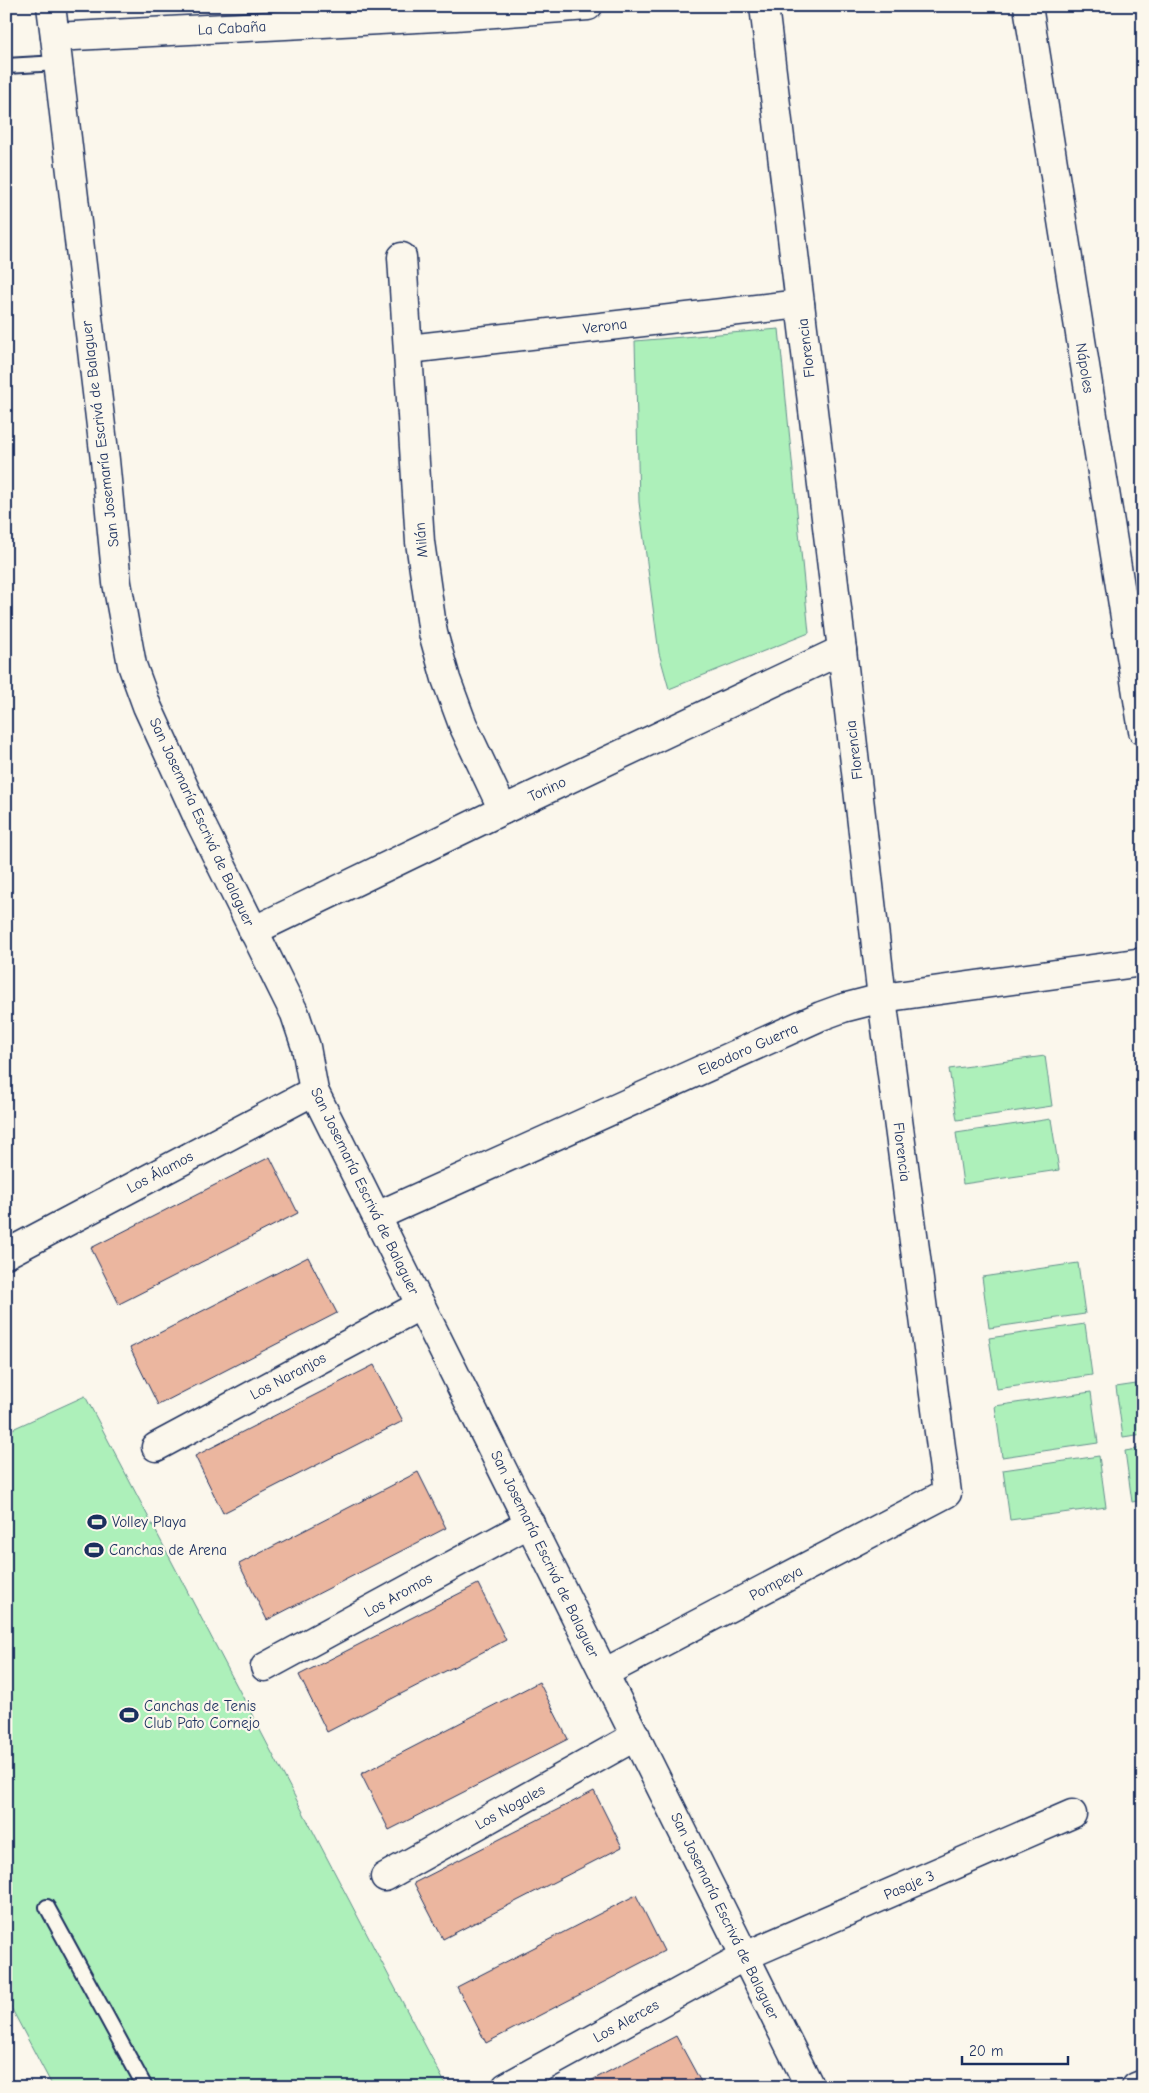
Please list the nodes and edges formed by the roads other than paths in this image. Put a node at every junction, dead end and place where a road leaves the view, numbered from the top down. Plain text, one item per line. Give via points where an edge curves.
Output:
1 (51, 6) edge
2 (588, 6) edge
3 (764, 6) edge
4 (1028, 6) edge
5 (457, 11) edge
6 (296, 15) edge
7 (57, 50) junction
8 (6, 66) edge
9 (402, 257) dead end
10 (800, 304) junction
11 (409, 349) junction
12 (842, 650) junction
13 (1143, 731) edge
14 (503, 810) junction
15 (254, 932) junction
16 (1143, 962) edge
17 (882, 998) junction
18 (314, 1091) junction
19 (377, 1216) junction
20 (6, 1254) edge
21 (421, 1305) junction
22 (156, 1447) dead end
23 (947, 1493) joint
24 (530, 1523) junction
25 (266, 1667) dead end
26 (604, 1673) junction
27 (636, 1736) junction
28 (1072, 1814) dead end
29 (385, 1877) dead end
30 (47, 1907) dead end
31 (745, 1956) junction
32 (145, 2087) edge
33 (506, 2087) edge
34 (810, 2087) edge

1 - 7 street, San Josemaría Escrivá de Balaguer
2 - 5 street, La Cabaña
3 - 10 street, Florencia
4 - 13 street, Nápoles
5 - 6 street, La Cabaña
6 - 7 street, La Cabaña
7 - 8 lane
7 - 15 street, San Josemaría Escrivá de Balaguer via 117,583 132,666 199,820
9 - 11 street, Milán
10 - 11 street, Verona
10 - 12 street, Florencia
11 - 14 street, Milán via 420,542 433,633 463,725
12 - 14 street, Torino
12 - 17 street, Florencia
14 - 15 street, Torino
15 - 18 street, San Josemaría Escrivá de Balaguer via 295,1014 306,1047
16 - 17 street, Eleodoro Guerra
17 - 19 street, Eleodoro Guerra via 821,1016
17 - 23 street, Florencia
18 - 19 street, San Josemaría Escrivá de Balaguer
18 - 20 street, Los Álamos
19 - 21 street, San Josemaría Escrivá de Balaguer
21 - 22 street, Los Naranjos
21 - 24 street, San Josemaría Escrivá de Balaguer
23 - 26 street, Pompeya
24 - 25 street, Los Aromos
24 - 26 street, San Josemaría Escrivá de Balaguer
26 - 27 street, San Josemaría Escrivá de Balaguer
27 - 29 street, Los Nogales
27 - 31 street, San Josemaría Escrivá de Balaguer
28 - 31 street, Pasaje 3
30 - 32 lane
31 - 33 street, Los Alerces
31 - 34 street, San Josemaría Escrivá de Balaguer

